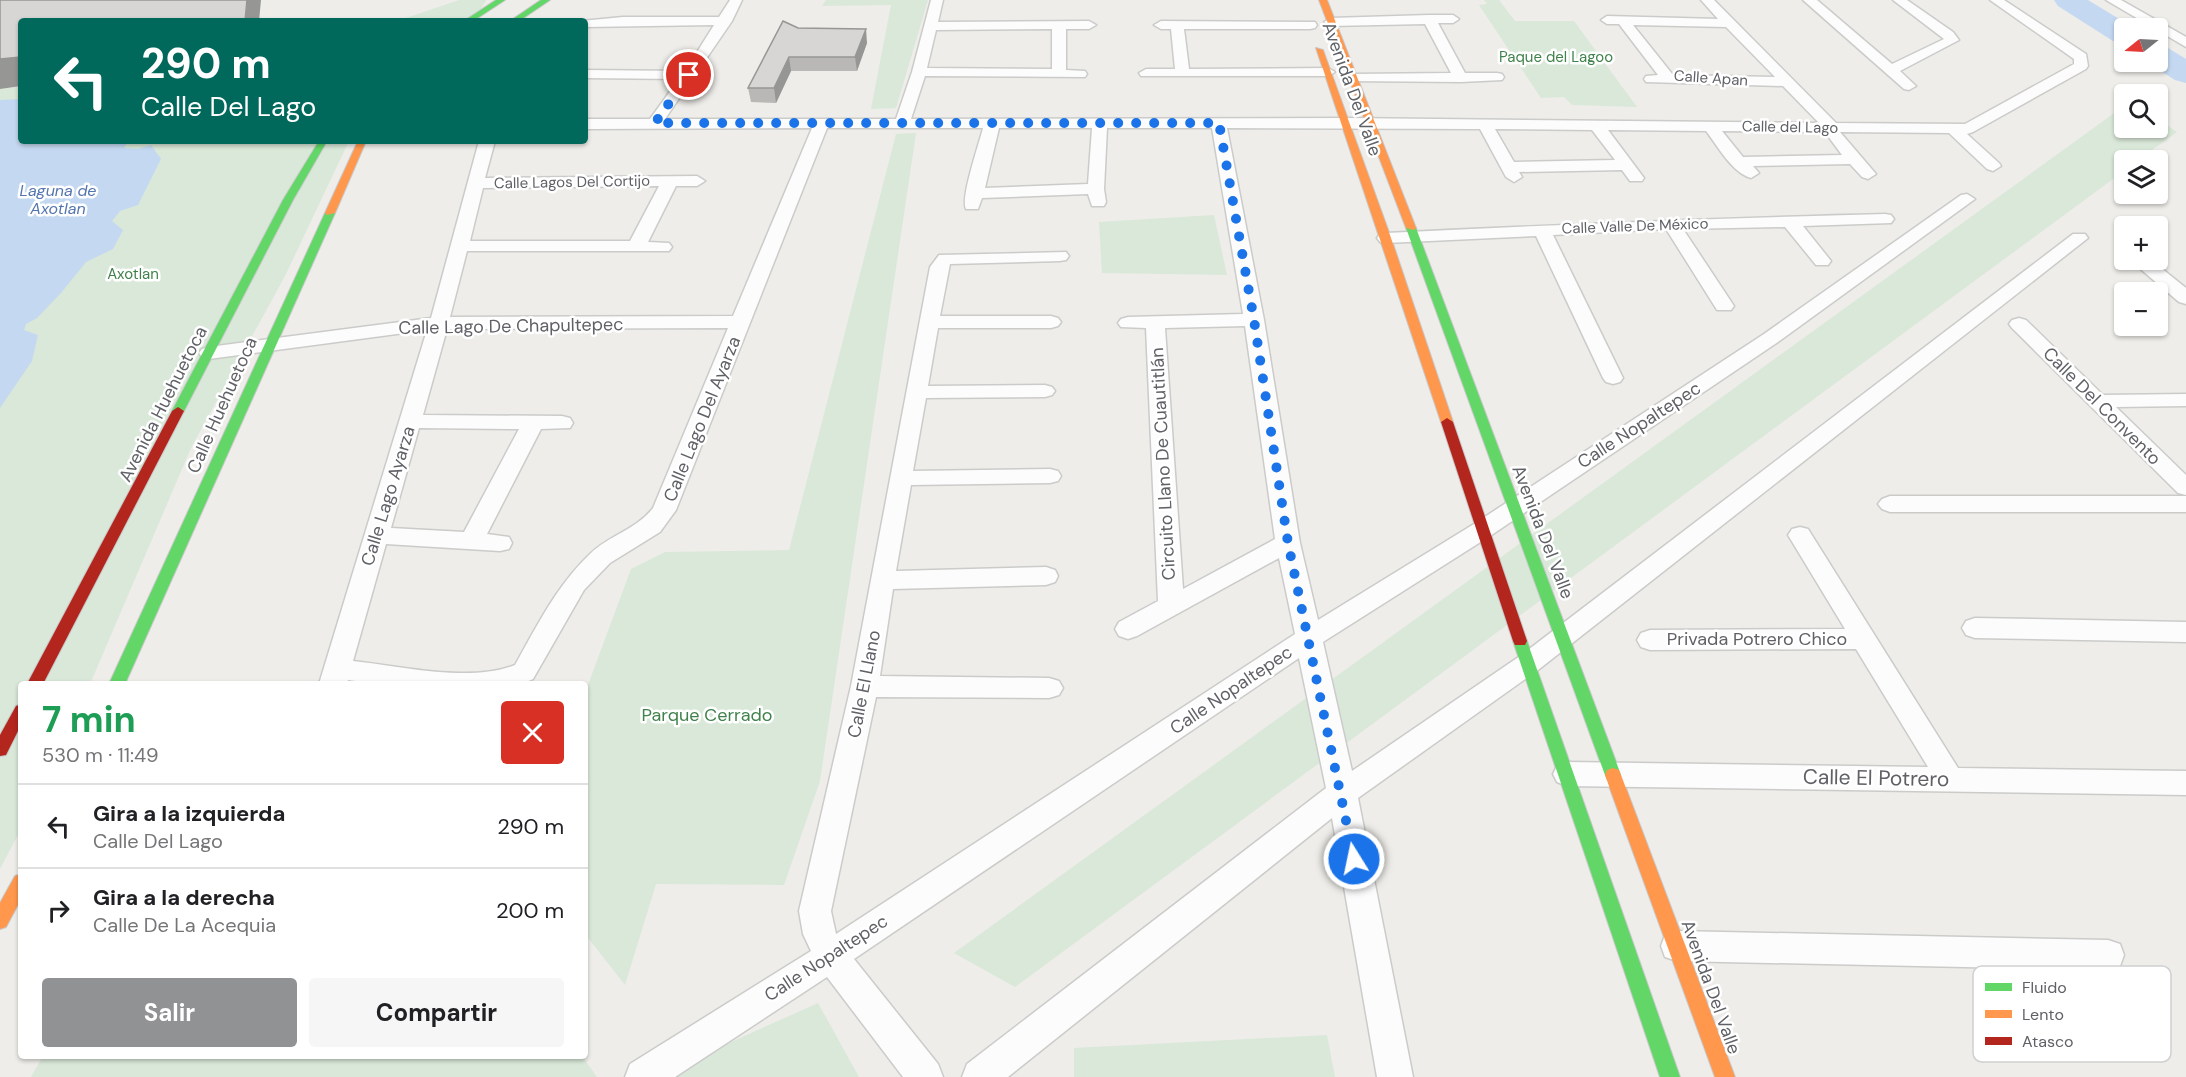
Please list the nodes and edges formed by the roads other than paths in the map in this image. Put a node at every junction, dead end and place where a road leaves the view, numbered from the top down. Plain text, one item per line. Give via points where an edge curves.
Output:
1 (501, 0) edge
2 (546, 0) edge
3 (736, 0) edge
4 (937, 0) edge
5 (1323, 0) edge
6 (1707, 0) edge
7 (1809, 0) edge
8 (1899, 0) edge
9 (1996, 0) edge
10 (2112, 0) edge
11 (1304, 8) dead end
12 (473, 18) edge
13 (519, 18) edge
14 (1429, 19) junction
15 (1453, 19) dead end
16 (1607, 20) dead end
17 (724, 21) junction
18 (1623, 21) junction
19 (609, 22) junction
20 (1331, 22) junction
21 (1729, 22) junction
22 (588, 24) edge
23 (1161, 25) dead end
24 (1178, 25) junction
25 (1310, 25) junction
26 (930, 26) junction
27 (1059, 26) junction
28 (1089, 26) dead end
29 (588, 34) edge
30 (2186, 43) edge
31 (1890, 70) junction
32 (919, 72) junction
33 (1328, 72) junction
34 (1146, 73) dead end
35 (1182, 73) junction
36 (588, 74) edge
37 (1059, 74) junction
38 (1080, 74) dead end
39 (689, 75) junction
40 (1497, 77) dead end
41 (1354, 78) junction
42 (1461, 78) junction
43 (1650, 79) dead end
44 (1669, 79) junction
45 (1787, 82) junction
46 (1909, 86) dead end
47 (655, 123) junction
48 (1100, 123) junction
49 (1219, 123) junction
50 (1345, 123) junction
51 (1371, 123) junction
52 (588, 124) edge
53 (821, 124) junction
54 (902, 124) junction
55 (992, 124) junction
56 (1485, 124) junction
57 (1597, 126) junction
58 (1710, 126) junction
59 (1831, 127) junction
60 (1953, 129) junction
61 (321, 144) edge
62 (361, 144) edge
63 (486, 144) edge
64 (1855, 159) junction
65 (1739, 162) junction
66 (1625, 165) junction
67 (1992, 166) dead end
68 (1868, 174) dead end
69 (1753, 175) dead end
70 (1636, 178) dead end
71 (670, 181) junction
72 (697, 181) dead end
73 (477, 183) junction
74 (1967, 199) dead end
75 (1886, 219) dead end
76 (1790, 222) junction
77 (1671, 224) junction
78 (1542, 230) junction
79 (1414, 236) junction
80 (1386, 238) junction
81 (2079, 238) dead end
82 (460, 246) junction
83 (636, 247) junction
84 (663, 247) dead end
85 (1059, 256) dead end
86 (1822, 261) dead end
87 (2153, 270) edge
88 (2186, 298) edge
89 (1724, 306) dead end
90 (1254, 320) junction
91 (930, 321) junction
92 (742, 322) junction
93 (1052, 322) dead end
94 (1155, 322) junction
95 (440, 323) junction
96 (1128, 323) dead end
97 (2019, 324) dead end
98 (269, 343) junction
99 (209, 353) junction
100 (1613, 378) dead end
101 (1045, 391) dead end
102 (917, 392) junction
103 (2186, 400) edge
104 (2095, 401) junction
105 (410, 421) junction
106 (533, 423) junction
107 (562, 423) dead end
108 (1050, 476) dead end
109 (901, 478) junction
110 (2186, 488) edge
111 (1890, 504) dead end
112 (2186, 504) edge
113 (1514, 507) junction
114 (1482, 530) junction
115 (1800, 535) dead end
116 (375, 536) junction
117 (471, 541) junction
118 (500, 543) dead end
119 (1288, 543) junction
120 (1046, 576) dead end
121 (882, 580) junction
122 (1171, 606) junction
123 (1975, 628) dead end
124 (1128, 629) dead end
125 (2186, 632) edge
126 (1563, 636) junction
127 (1309, 638) junction
128 (1864, 639) junction
129 (1650, 640) dead end
130 (1529, 663) junction
131 (524, 672) joint
132 (335, 677) edge
133 (37, 681) edge
134 (118, 681) edge
135 (409, 681) edge
136 (495, 681) edge
137 (865, 686) junction
138 (1049, 688) dead end
139 (18, 716) edge
140 (0, 750) edge
141 (1567, 774) junction
142 (1613, 774) junction
143 (1950, 779) junction
144 (2186, 783) edge
145 (1342, 794) junction
146 (18, 888) edge
147 (0, 921) edge
148 (1677, 946) junction
149 (2108, 955) dead end
150 (831, 956) junction
151 (643, 1077) edge
152 (925, 1077) edge
153 (980, 1077) edge
154 (1395, 1077) edge
155 (1670, 1077) edge
156 (1725, 1077) edge

1 - 12 street
2 - 13 street
3 - 17 street
4 - 26 street
5 - 20 street, Avenida Del Valle
6 - 21 street
7 - 31 street
8 - 31 street via 1952,40
9 - 60 street, Calle del Lago via 2081,57 2081,66 1968,129
10 - 30 street
11 - 25 street, Avenida Del Valle
14 - 15 street
14 - 20 street
14 - 42 street
16 - 18 street
17 - 19 street
17 - 39 street
18 - 21 street
18 - 44 street, Calle Apan
19 - 22 street
19 - 29 street
20 - 41 street, Avenida Del Valle
21 - 45 street
23 - 24 street
24 - 25 street
24 - 35 street
25 - 33 street, Avenida Del Valle
26 - 27 street
26 - 32 street
27 - 28 street
27 - 37 street
31 - 46 street
32 - 37 street
32 - 54 street
33 - 35 street
33 - 50 street, Avenida Del Valle
34 - 35 street
36 - 39 street
37 - 38 street
39 - 47 street
40 - 42 street
41 - 42 street
41 - 51 street, Avenida Del Valle
43 - 44 street
44 - 45 street, Calle Apan
45 - 59 street
47 - 52 street
47 - 53 street
48 - 49 street
48 - 55 street
48 - 55 street via 1097,195 972,199
49 - 50 street
49 - 90 street
50 - 51 street
50 - 80 street, Avenida Del Valle
51 - 56 street, Calle del Lago
51 - 79 street, Avenida Del Valle
53 - 54 street
53 - 92 street, Calle Lago Del Ayarza
54 - 55 street
56 - 57 street, Calle del Lago
56 - 66 street via 1511,172
57 - 58 street, Calle del Lago
57 - 66 street
58 - 59 street, Calle del Lago
58 - 65 street
59 - 60 street, Calle del Lago
59 - 64 street via 1833,135
60 - 67 street
61 - 99 street, Avenida Huehuetoca
62 - 98 street, Calle Huehuetoca
63 - 73 street, Calle Lago Ayarza
64 - 65 street
64 - 68 street
65 - 69 street
66 - 70 street
71 - 72 street
71 - 73 street, Calle Lagos Del Cortijo
71 - 83 street, Calle Lagos Del Cortijo
73 - 82 street, Calle Lago Ayarza
74 - 113 street, Calle Nopaltepec via 1771,338
75 - 76 street, Calle Valle De México
76 - 77 street, Calle Valle De México
76 - 86 street
77 - 78 street, Calle Valle De México
77 - 89 street
78 - 79 street, Calle Valle De México
78 - 100 street
79 - 80 street, Calle Valle De México
79 - 113 street, Avenida Del Valle
80 - 114 street, Avenida Del Valle
81 - 126 street
82 - 83 street
82 - 95 street, Calle Lago Ayarza
83 - 84 street
85 - 91 street, Calle El Llano via 945,259 939,267
87 - 88 street
90 - 94 street, Circuito Llano De Cuautitlán
90 - 119 street
91 - 93 street
91 - 102 street, Calle El Llano
92 - 95 street, Calle Lago De Chapultepec
92 - 131 street, Calle Lago Del Ayarza via 664,510 652,526 601,557 575,584
94 - 96 street, Circuito Llano De Cuautitlán
94 - 122 street, Circuito Llano De Cuautitlán
95 - 98 street, Calle Lago De Chapultepec
95 - 105 street, Calle Lago Ayarza
97 - 104 street, Calle Del Convento
98 - 99 street, Calle Lago De Chapultepec
98 - 134 street, Calle Huehuetoca
99 - 133 street, Avenida Huehuetoca
101 - 102 street
102 - 109 street, Calle El Llano
103 - 104 street
104 - 110 street, Calle Del Convento
105 - 106 street
105 - 116 street, Calle Lago Ayarza
106 - 107 street
106 - 117 street
108 - 109 street
109 - 121 street, Calle El Llano
111 - 112 street
113 - 114 street, Calle Nopaltepec
113 - 126 street, Avenida Del Valle
114 - 127 street, Calle Nopaltepec
114 - 130 street, Avenida Del Valle
115 - 128 street
116 - 117 street
116 - 132 street, Calle Lago Ayarza
117 - 118 street
119 - 122 street, Circuito Llano De Cuautitlán
119 - 127 street
120 - 121 street
121 - 137 street, Calle El Llano
122 - 124 street, Circuito Llano De Cuautitlán
123 - 125 street
126 - 130 street
126 - 142 street, Avenida Del Valle
127 - 145 street
127 - 150 street, Calle Nopaltepec
128 - 129 street, Privada Potrero Chico
128 - 143 street
130 - 141 street, Avenida Del Valle
130 - 145 street
131 - 136 street, Calle Lago Ayarza
132 - 135 street, Calle Lago Ayarza
137 - 138 street
137 - 150 street, Calle El Llano via 814,911 819,934
139 - 140 street
141 - 142 street, Calle El Potrero
141 - 155 street, Avenida Del Valle
142 - 143 street, Calle El Potrero
142 - 148 street, Avenida Del Valle
143 - 144 street, Calle El Potrero
145 - 153 street
145 - 154 street
146 - 147 street
148 - 149 street
148 - 156 street, Avenida Del Valle
150 - 151 street, Calle Nopaltepec
150 - 152 street, Calle El Llano

